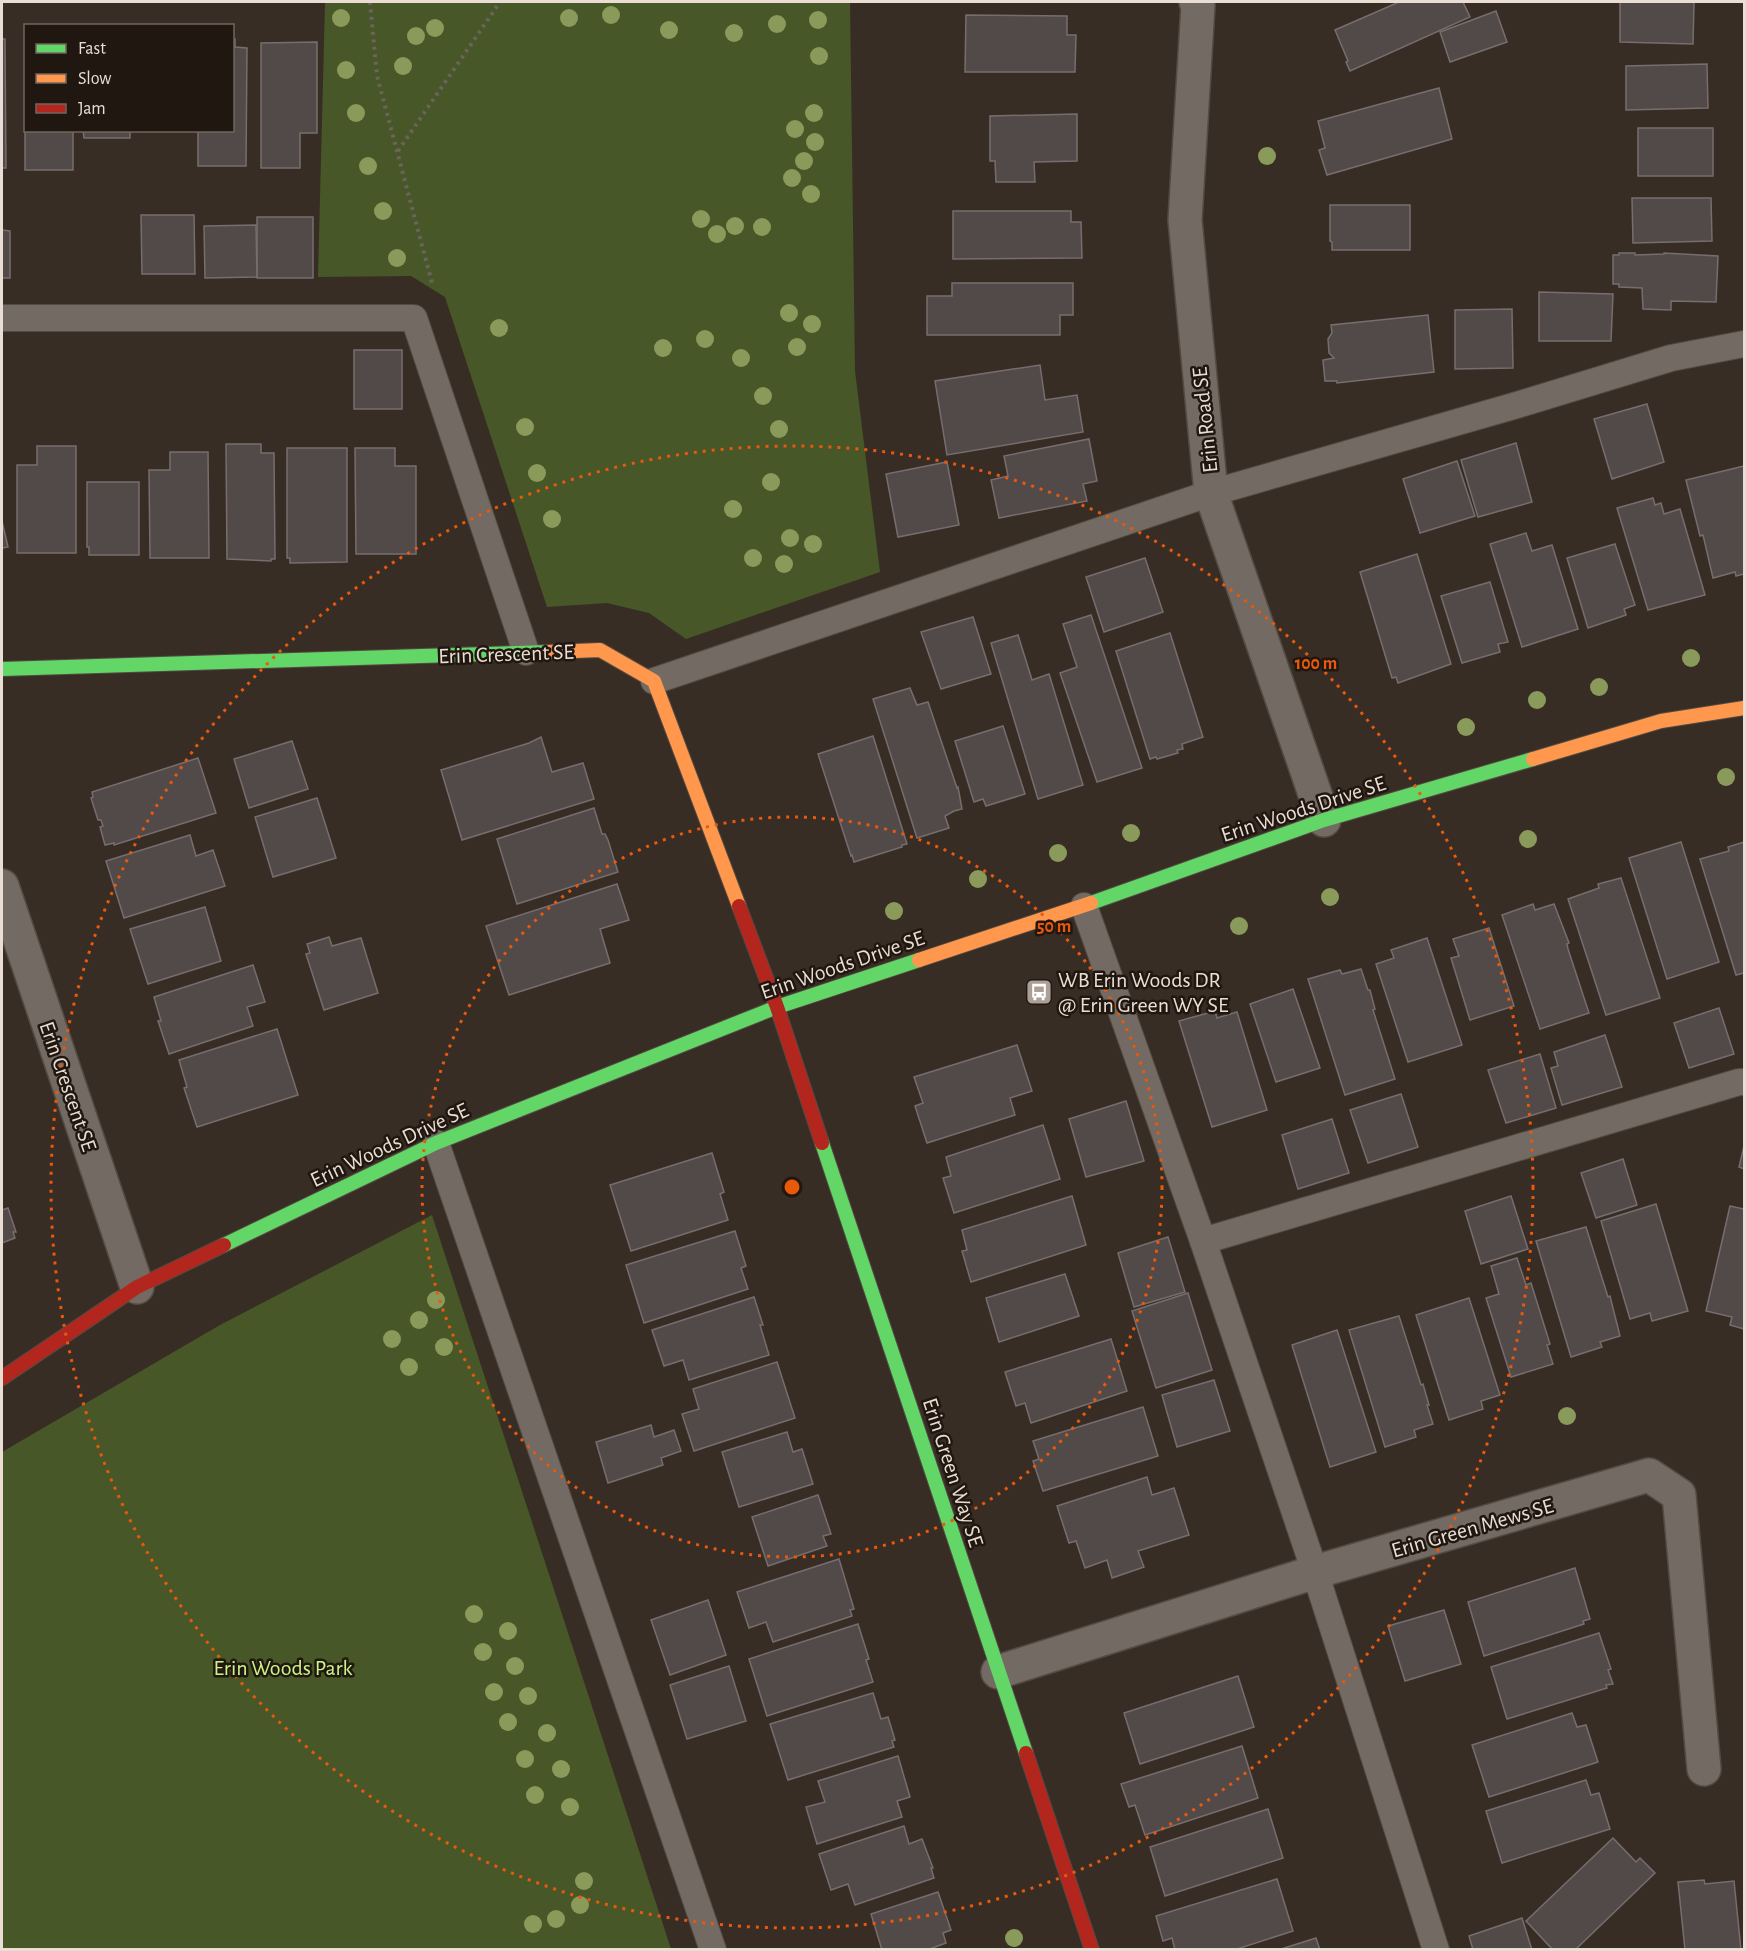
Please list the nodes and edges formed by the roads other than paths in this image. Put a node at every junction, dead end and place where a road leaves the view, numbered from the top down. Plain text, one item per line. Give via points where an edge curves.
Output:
1 (1196, 2) edge
2 (2, 318) edge
3 (1744, 345) edge
4 (1211, 493) junction
5 (526, 652) junction
6 (2, 669) edge
7 (654, 681) junction
8 (1744, 708) edge
9 (1324, 820) junction
10 (2, 886) edge
11 (1084, 906) junction
12 (777, 1007) junction
13 (1744, 1082) edge
14 (436, 1143) junction
15 (1203, 1241) junction
16 (137, 1287) junction
17 (2, 1378) edge
18 (1315, 1572) junction
19 (998, 1672) junction
20 (1704, 1769) dead end
21 (713, 1950) edge
22 (1092, 1950) edge
23 (1436, 1950) edge

1 - 4 street, Erin Road SE via 1185,220
2 - 5 lane via 414,318
3 - 4 lane via 1671,358
4 - 7 lane
4 - 9 street, Erin Road SE
5 - 6 street, Erin Crescent SE
5 - 7 street, Erin Crescent SE via 600,650
7 - 12 street
8 - 9 street, Erin Woods Drive SE via 1661,721
9 - 11 street, Erin Woods Drive SE
10 - 16 street, Erin Crescent SE
11 - 12 street, Erin Woods Drive SE
11 - 15 lane
12 - 14 street, Erin Woods Drive SE
12 - 19 street, Erin Green Way SE
13 - 15 lane
14 - 16 street, Erin Woods Drive SE
14 - 21 lane
15 - 18 lane
16 - 17 street, Erin Woods Drive SE
18 - 19 street, Erin Green Mews SE
18 - 20 street, Erin Green Mews SE via 1649,1475 1679,1495
18 - 23 lane
19 - 22 street, Erin Green Way SE

